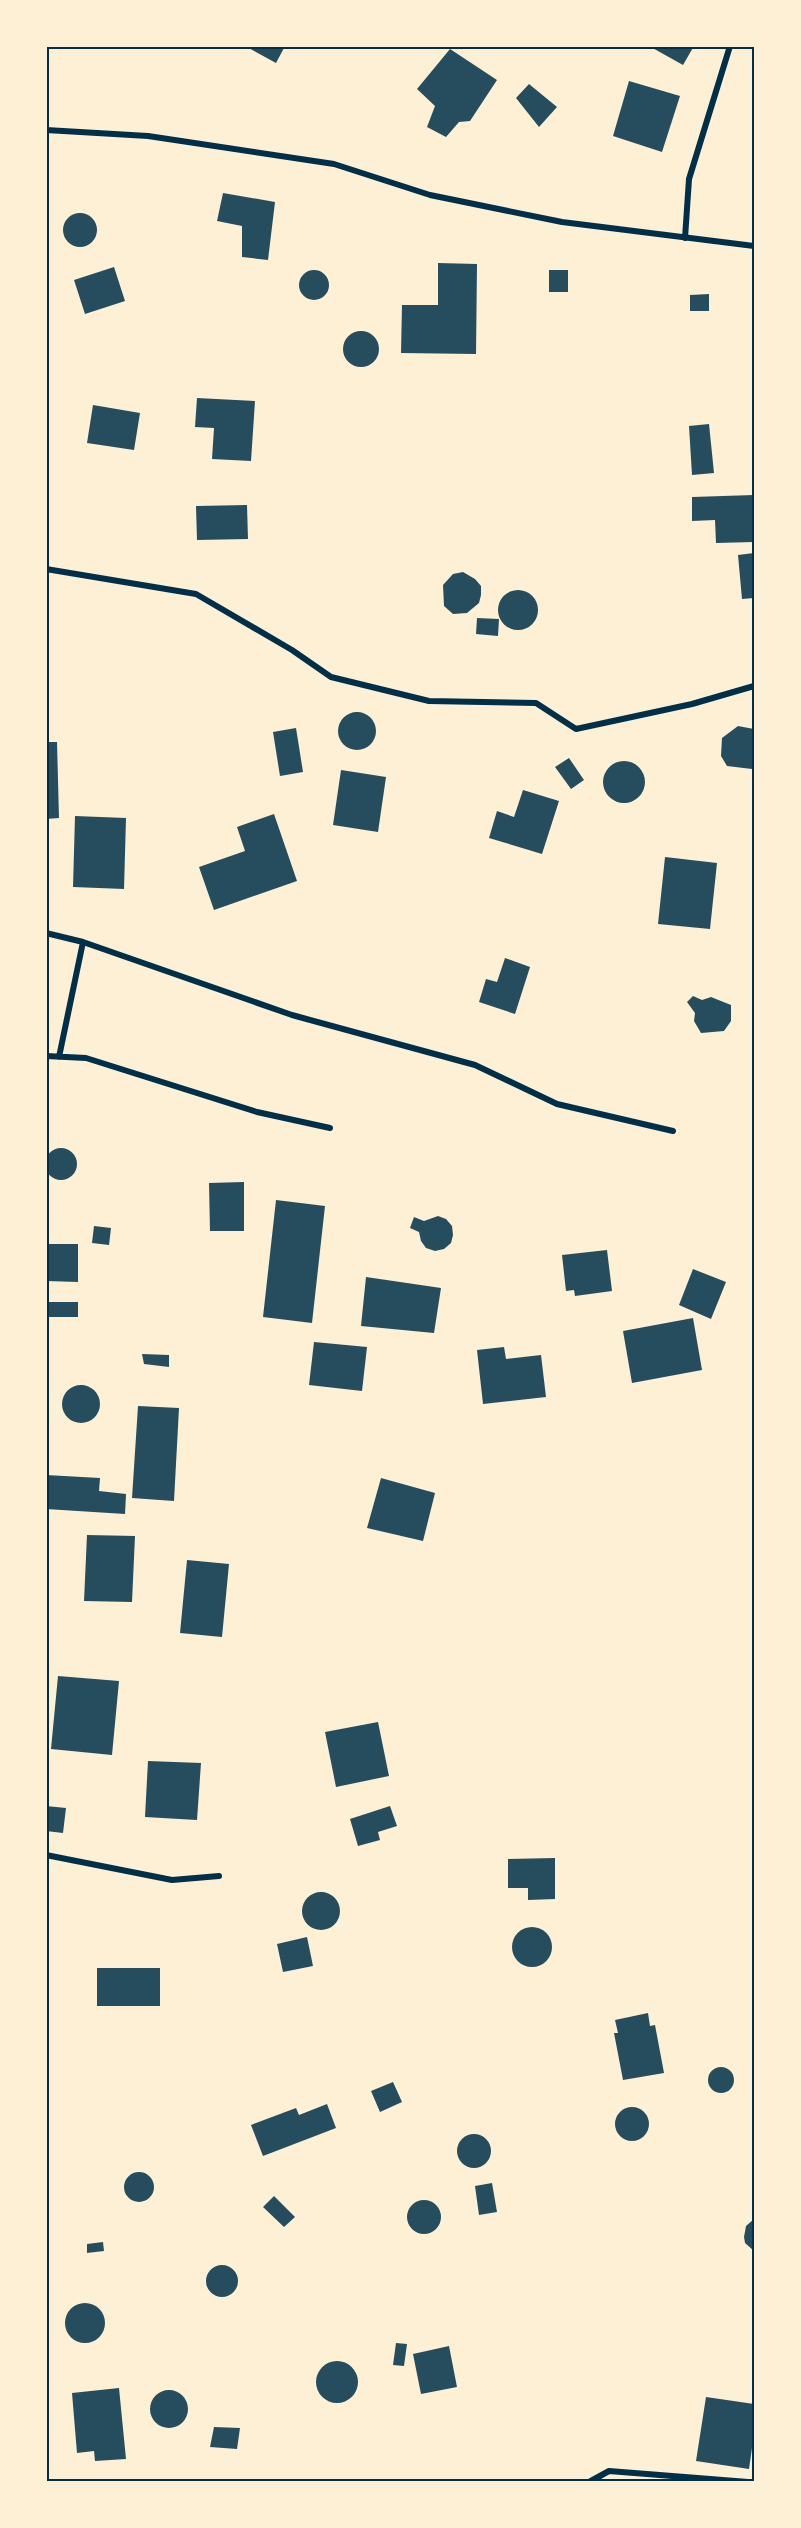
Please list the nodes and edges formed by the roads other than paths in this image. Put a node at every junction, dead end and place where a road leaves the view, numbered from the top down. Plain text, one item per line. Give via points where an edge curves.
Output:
1 (730, 46) edge
2 (46, 130) edge
3 (685, 238) junction
4 (754, 246) edge
5 (46, 568) edge
6 (754, 686) edge
7 (46, 933) edge
8 (83, 942) junction
9 (46, 1056) edge
10 (59, 1057) junction
11 (330, 1128) dead end
12 (673, 1131) dead end
13 (46, 1856) edge
14 (219, 1876) dead end
15 (589, 2481) edge
16 (748, 2481) edge

1 - 3 street via 689,179
2 - 3 street via 148,136 334,164 430,195 562,222
3 - 4 street
5 - 6 street via 196,594 292,650 331,678 429,700 536,703 576,729
7 - 8 street
8 - 10 street
8 - 12 street via 292,1015 475,1065 557,1104
9 - 10 street
10 - 11 street via 86,1058 257,1112
13 - 14 street via 172,1880
15 - 16 street via 609,2471

